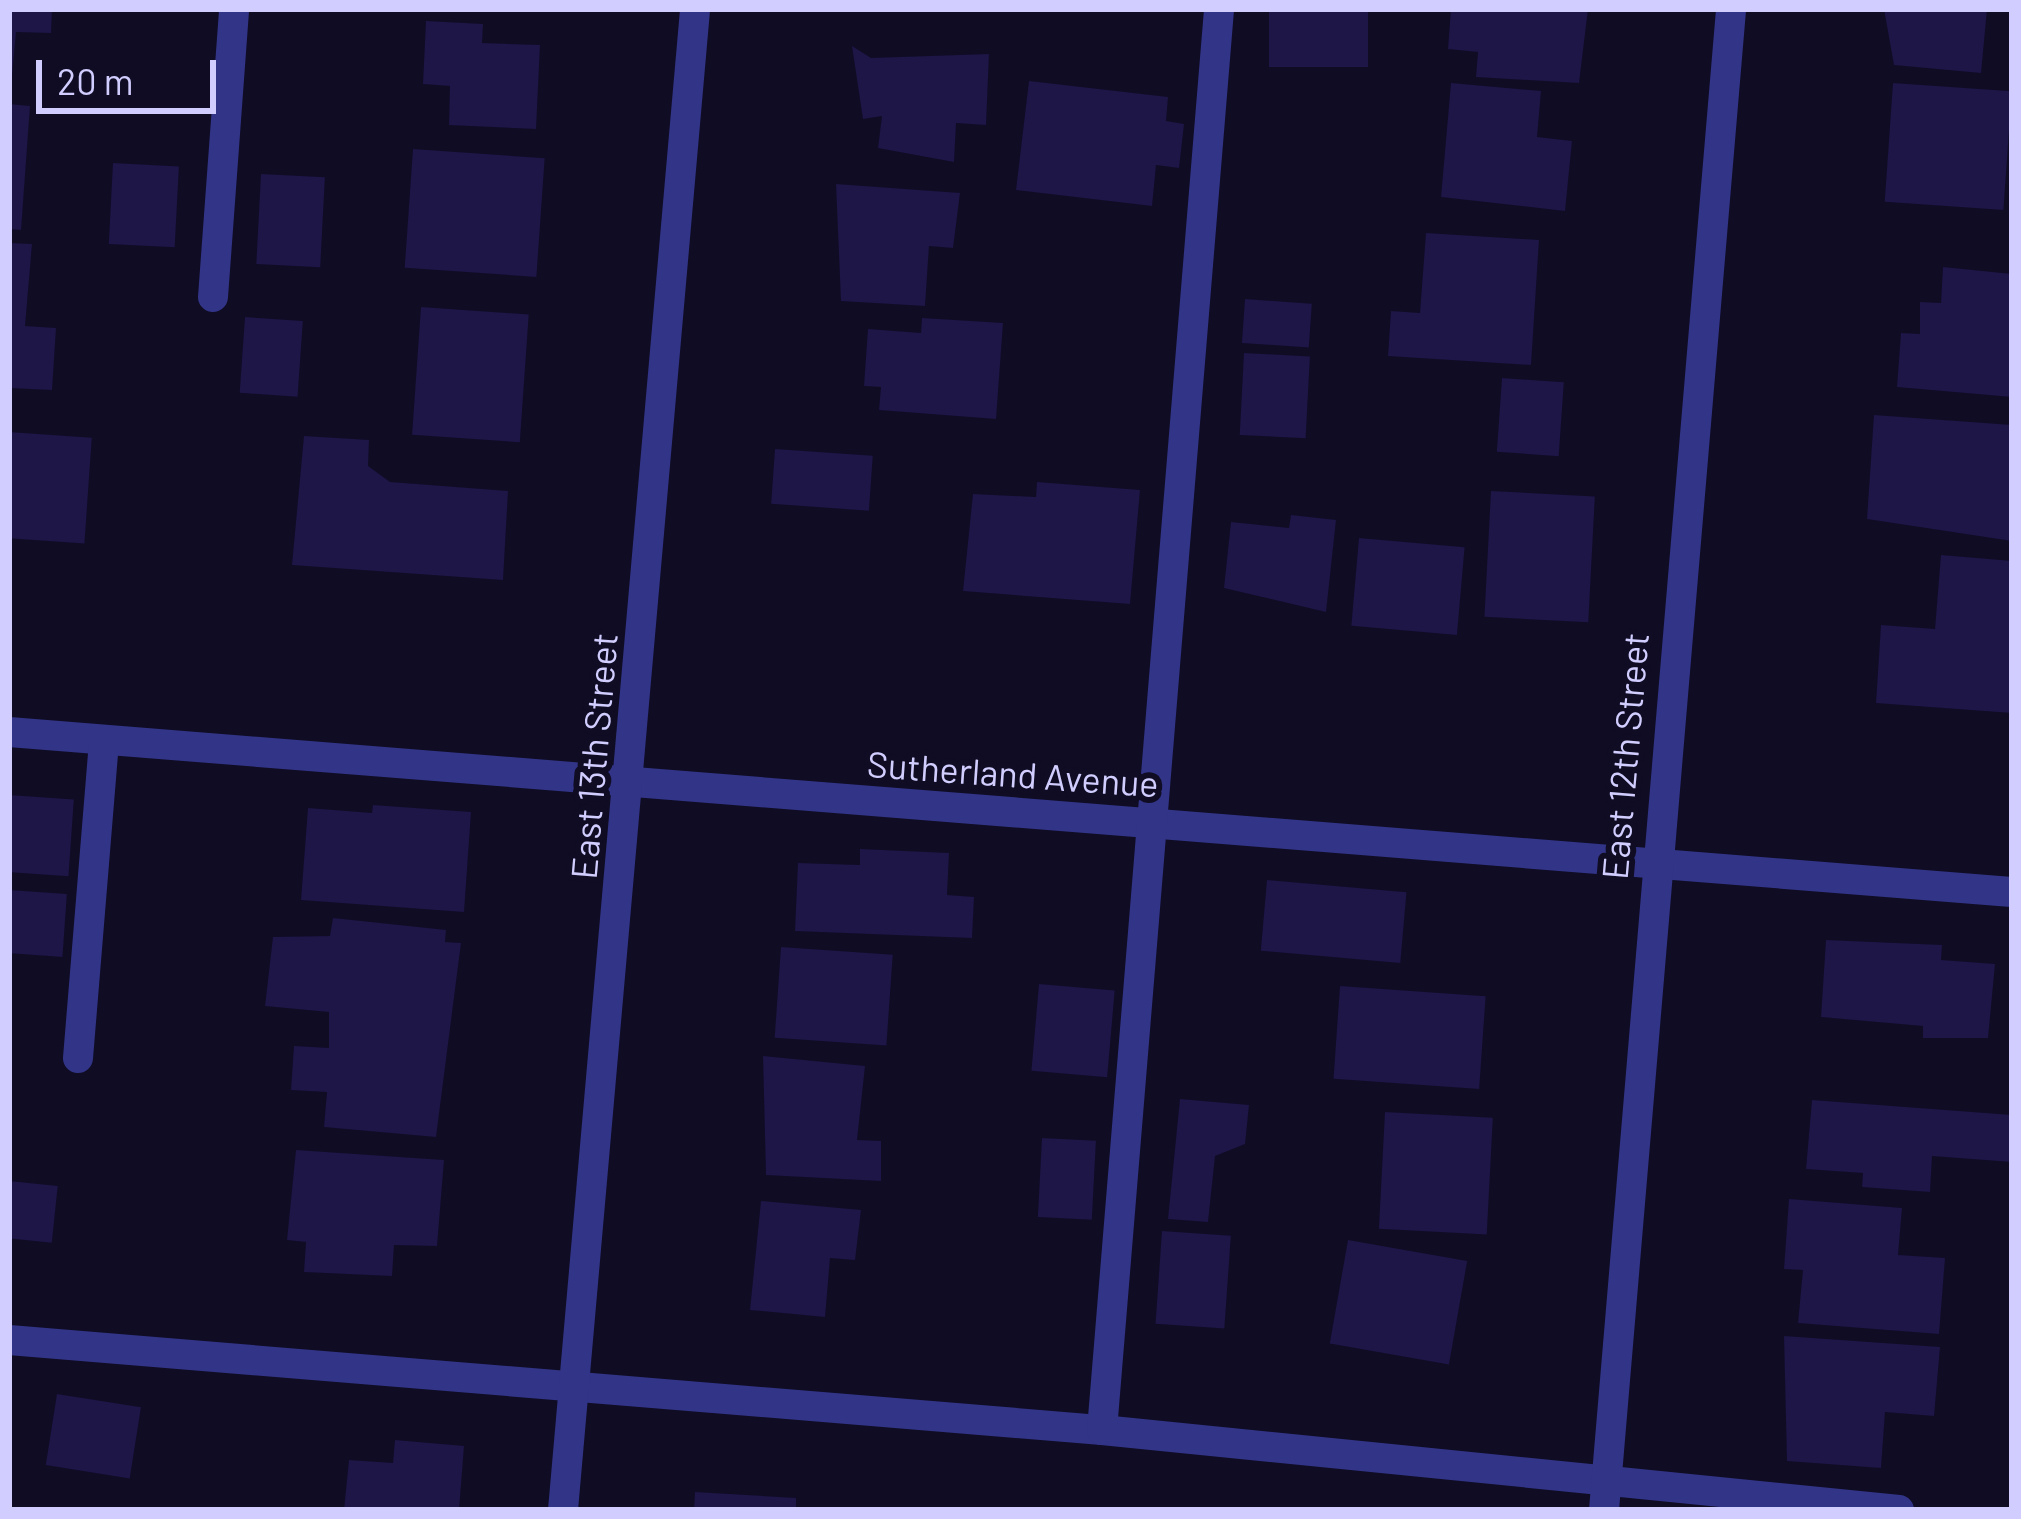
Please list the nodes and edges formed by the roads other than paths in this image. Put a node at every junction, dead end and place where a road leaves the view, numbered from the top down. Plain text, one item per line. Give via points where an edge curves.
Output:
1 (234, 9) edge
2 (695, 9) edge
3 (1219, 9) edge
4 (1731, 9) edge
5 (213, 297) dead end
6 (9, 732) edge
7 (104, 740) junction
8 (631, 783) junction
9 (1152, 823) junction
10 (1654, 865) junction
11 (2012, 892) edge
12 (78, 1058) dead end
13 (9, 1340) edge
14 (575, 1390) junction
15 (1102, 1430) junction
16 (1605, 1499) edge
17 (563, 1510) edge
18 (1899, 1510) edge

1 - 5 street
2 - 8 street, East 13th Street
3 - 9 street
4 - 10 street, East 12th Street
6 - 7 street, Sutherland Avenue
7 - 8 street, Sutherland Avenue
7 - 12 street
8 - 9 street, Sutherland Avenue
8 - 14 street, East 13th Street
9 - 10 street, Sutherland Avenue
9 - 15 street
10 - 11 street, Sutherland Avenue
10 - 16 street, East 12th Street
13 - 14 street
14 - 15 street
14 - 17 street, East 13th Street
15 - 16 street
16 - 18 street

